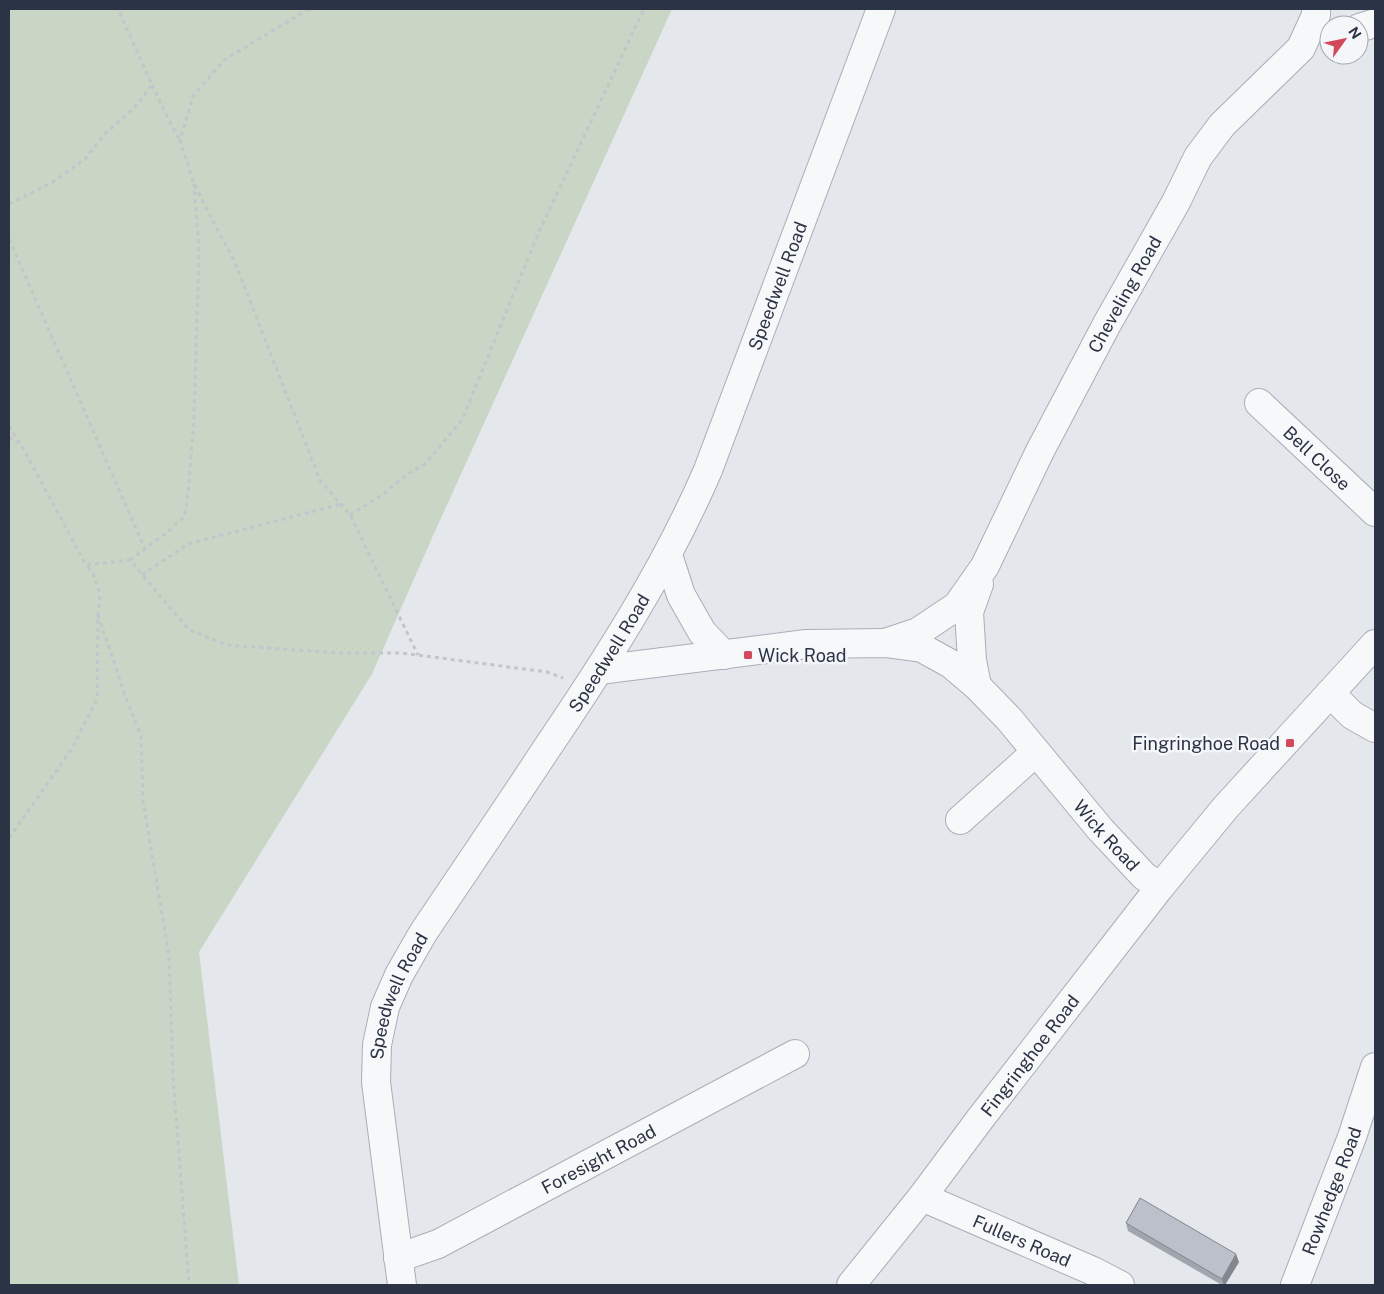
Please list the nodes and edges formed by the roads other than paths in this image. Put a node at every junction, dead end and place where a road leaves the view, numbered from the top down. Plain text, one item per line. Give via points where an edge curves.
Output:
1 (881, 9) edge
2 (1316, 9) edge
3 (1319, 40) edge
4 (1301, 48) junction
5 (1259, 403) dead end
6 (1375, 512) edge
7 (668, 555) junction
8 (985, 566) junction
9 (885, 643) junction
10 (1375, 644) edge
11 (724, 655) junction
12 (594, 679) junction
13 (977, 686) junction
14 (1330, 693) junction
15 (1375, 728) edge
16 (1036, 752) junction
17 (960, 820) dead end
18 (1160, 888) junction
19 (796, 1054) dead end
20 (1375, 1067) edge
21 (922, 1197) junction
22 (398, 1258) junction
23 (402, 1285) edge
24 (851, 1285) edge
25 (1120, 1285) edge
26 (1296, 1285) edge

1 - 7 street, Speedwell Road via 708,470
2 - 4 street, Cheveling Road
3 - 4 street, Cheveling Road
4 - 8 street, Cheveling Road via 1222,125 1198,157 1040,451
5 - 6 street, Bell Close
7 - 11 street via 681,595 702,632
7 - 12 street, Speedwell Road
8 - 9 street, Cheveling Road via 956,606 918,632
8 - 13 street, Cheveling Road via 969,612
9 - 11 street, Wick Road via 806,644
9 - 13 street, Wick Road via 922,648 950,664
10 - 14 street, Fingringhoe Road
11 - 12 street, Wick Road
12 - 22 street, Speedwell Road via 423,933 385,1007 377,1045 376,1082
13 - 16 street, Wick Road
14 - 15 street via 1352,715
14 - 18 street, Fingringhoe Road via 1226,807
16 - 17 street
16 - 18 street, Wick Road via 1100,829 1144,876
18 - 21 street, Fingringhoe Road
19 - 22 street, Foresight Road via 438,1244
20 - 26 street, Rowhedge Road
21 - 24 street, Fingringhoe Road
21 - 25 street, Fullers Road
22 - 23 street, Speedwell Road

